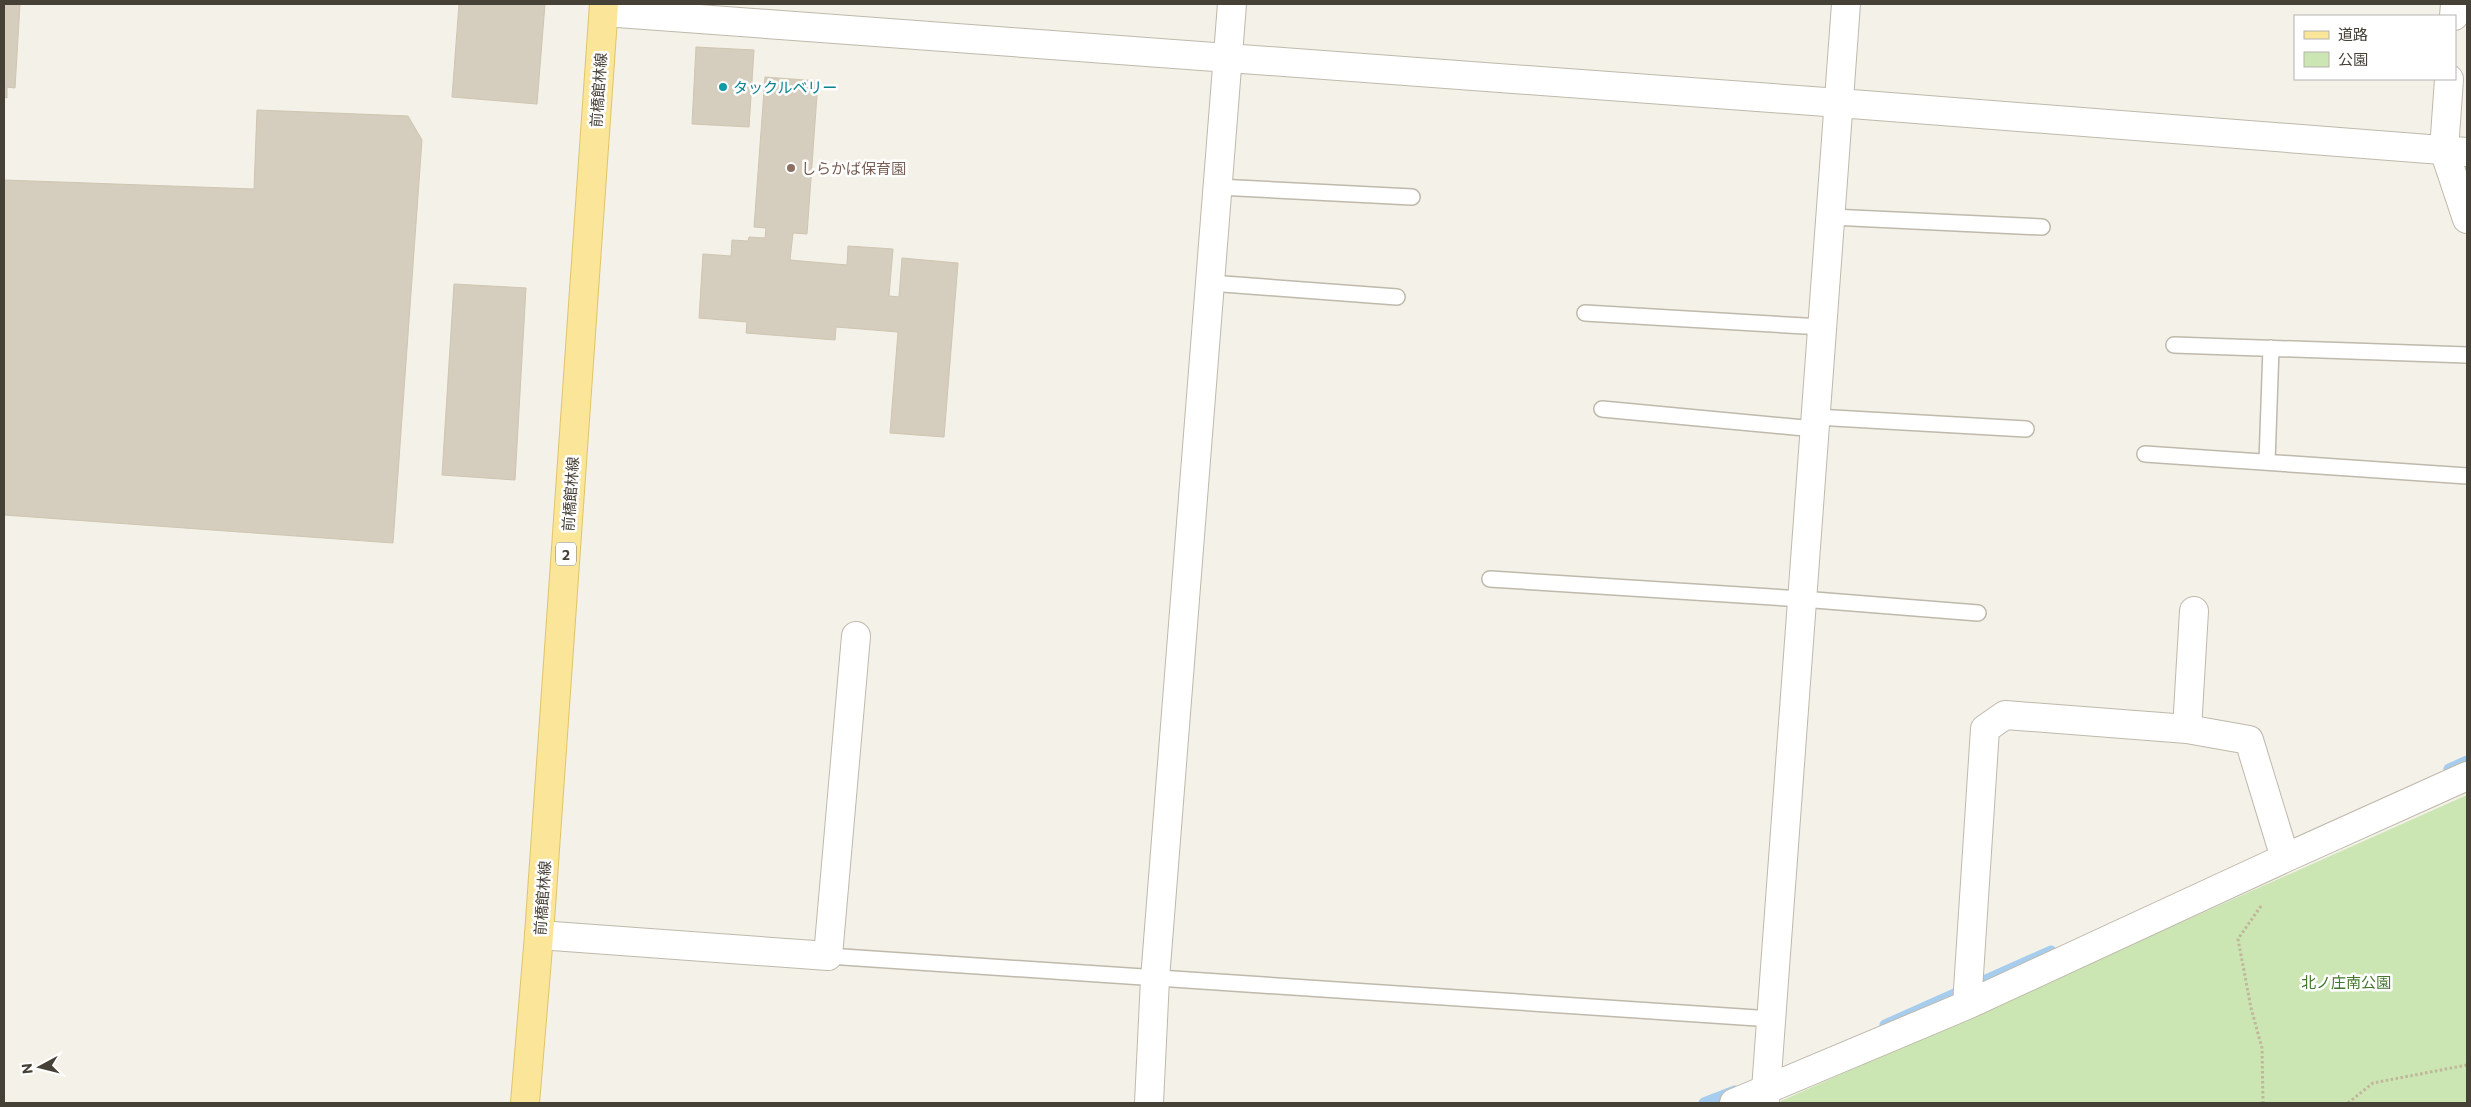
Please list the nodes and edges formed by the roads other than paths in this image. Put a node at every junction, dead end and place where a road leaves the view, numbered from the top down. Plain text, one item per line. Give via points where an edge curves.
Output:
1 (1232, 4) edge
2 (1846, 4) edge
3 (604, 8) edge
4 (1228, 58) junction
5 (2449, 80) edge
6 (1839, 103) junction
7 (2455, 151) edge
8 (1218, 187) junction
9 (1412, 196) dead end
10 (1831, 217) junction
11 (2467, 219) edge
12 (2042, 227) dead end
13 (1210, 283) junction
14 (1397, 297) dead end
15 (1584, 313) dead end
16 (1822, 327) junction
17 (2174, 344) dead end
18 (2272, 348) junction
19 (2467, 355) edge
20 (1602, 409) dead end
21 (1816, 423) junction
22 (2026, 429) dead end
23 (2145, 454) dead end
24 (2267, 462) junction
25 (2467, 476) edge
26 (1490, 579) dead end
27 (1802, 599) junction
28 (2194, 611) dead end
29 (1978, 613) dead end
30 (856, 636) dead end
31 (2187, 729) junction
32 (2467, 776) edge
33 (2285, 858) junction
34 (539, 935) junction
35 (828, 956) junction
36 (1155, 979) junction
37 (1967, 1005) junction
38 (1772, 1020) junction
39 (1766, 1096) edge
40 (525, 1103) edge
41 (1150, 1103) edge
42 (1734, 1103) edge

1 - 4 street
2 - 6 street
3 - 4 street
3 - 34 main road, 前橋館林線 / 2
4 - 6 street
4 - 8 street
5 - 7 street
6 - 7 street
6 - 10 street
7 - 11 street
8 - 9 lane
8 - 13 street
10 - 12 lane
10 - 16 street
13 - 14 lane
13 - 36 street
15 - 16 lane
16 - 21 street
17 - 18 lane
18 - 19 lane
18 - 24 lane
20 - 21 lane
21 - 22 lane
21 - 27 street
23 - 24 lane
24 - 25 lane
26 - 27 lane
27 - 29 lane
27 - 38 street
28 - 31 street
30 - 35 street
31 - 33 street via 2249,740
31 - 37 street via 2005,715 1985,729
32 - 33 street
33 - 37 street
34 - 35 street
34 - 40 main road, 前橋館林線 / 2
35 - 36 lane
36 - 38 lane
36 - 41 street
37 - 39 street
38 - 39 street
39 - 42 street

